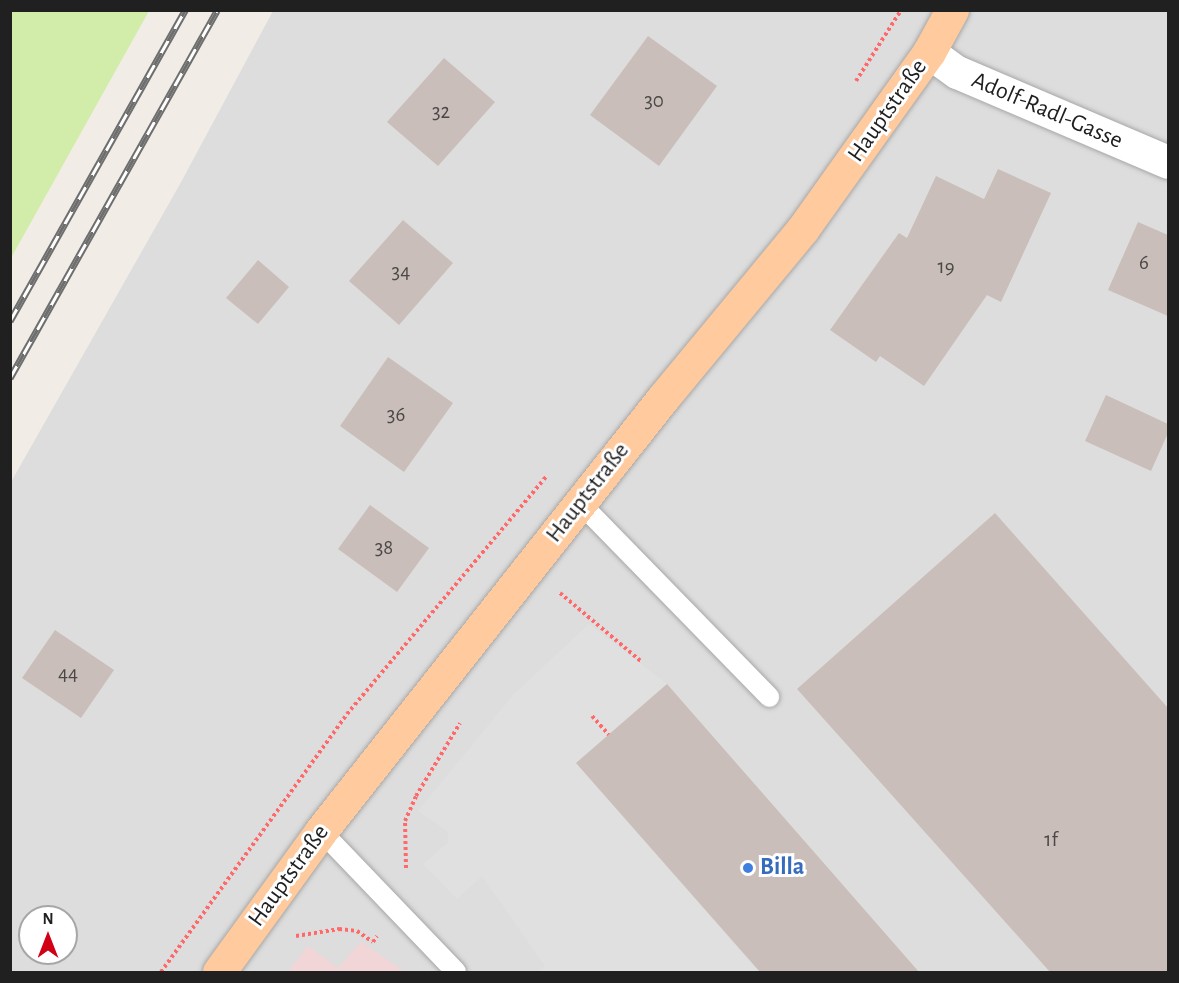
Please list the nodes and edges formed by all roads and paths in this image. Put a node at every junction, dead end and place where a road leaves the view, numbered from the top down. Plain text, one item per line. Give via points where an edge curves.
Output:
1 (952, 10) edge
2 (929, 52) junction
3 (1168, 162) edge
4 (579, 503) junction
5 (558, 590) dead end
6 (642, 662) dead end
7 (769, 697) dead end
8 (592, 716) dead end
9 (609, 735) dead end
10 (321, 831) junction
11 (219, 972) edge
12 (456, 972) edge

1 - 2 main road, Hauptstraße
2 - 3 street, Adolf-Radl-Gasse via 957,72
2 - 4 main road, Hauptstraße via 802,230
4 - 7 lane
4 - 10 main road, Hauptstraße
5 - 6 path
8 - 9 path
10 - 11 main road, Hauptstraße
10 - 12 lane

